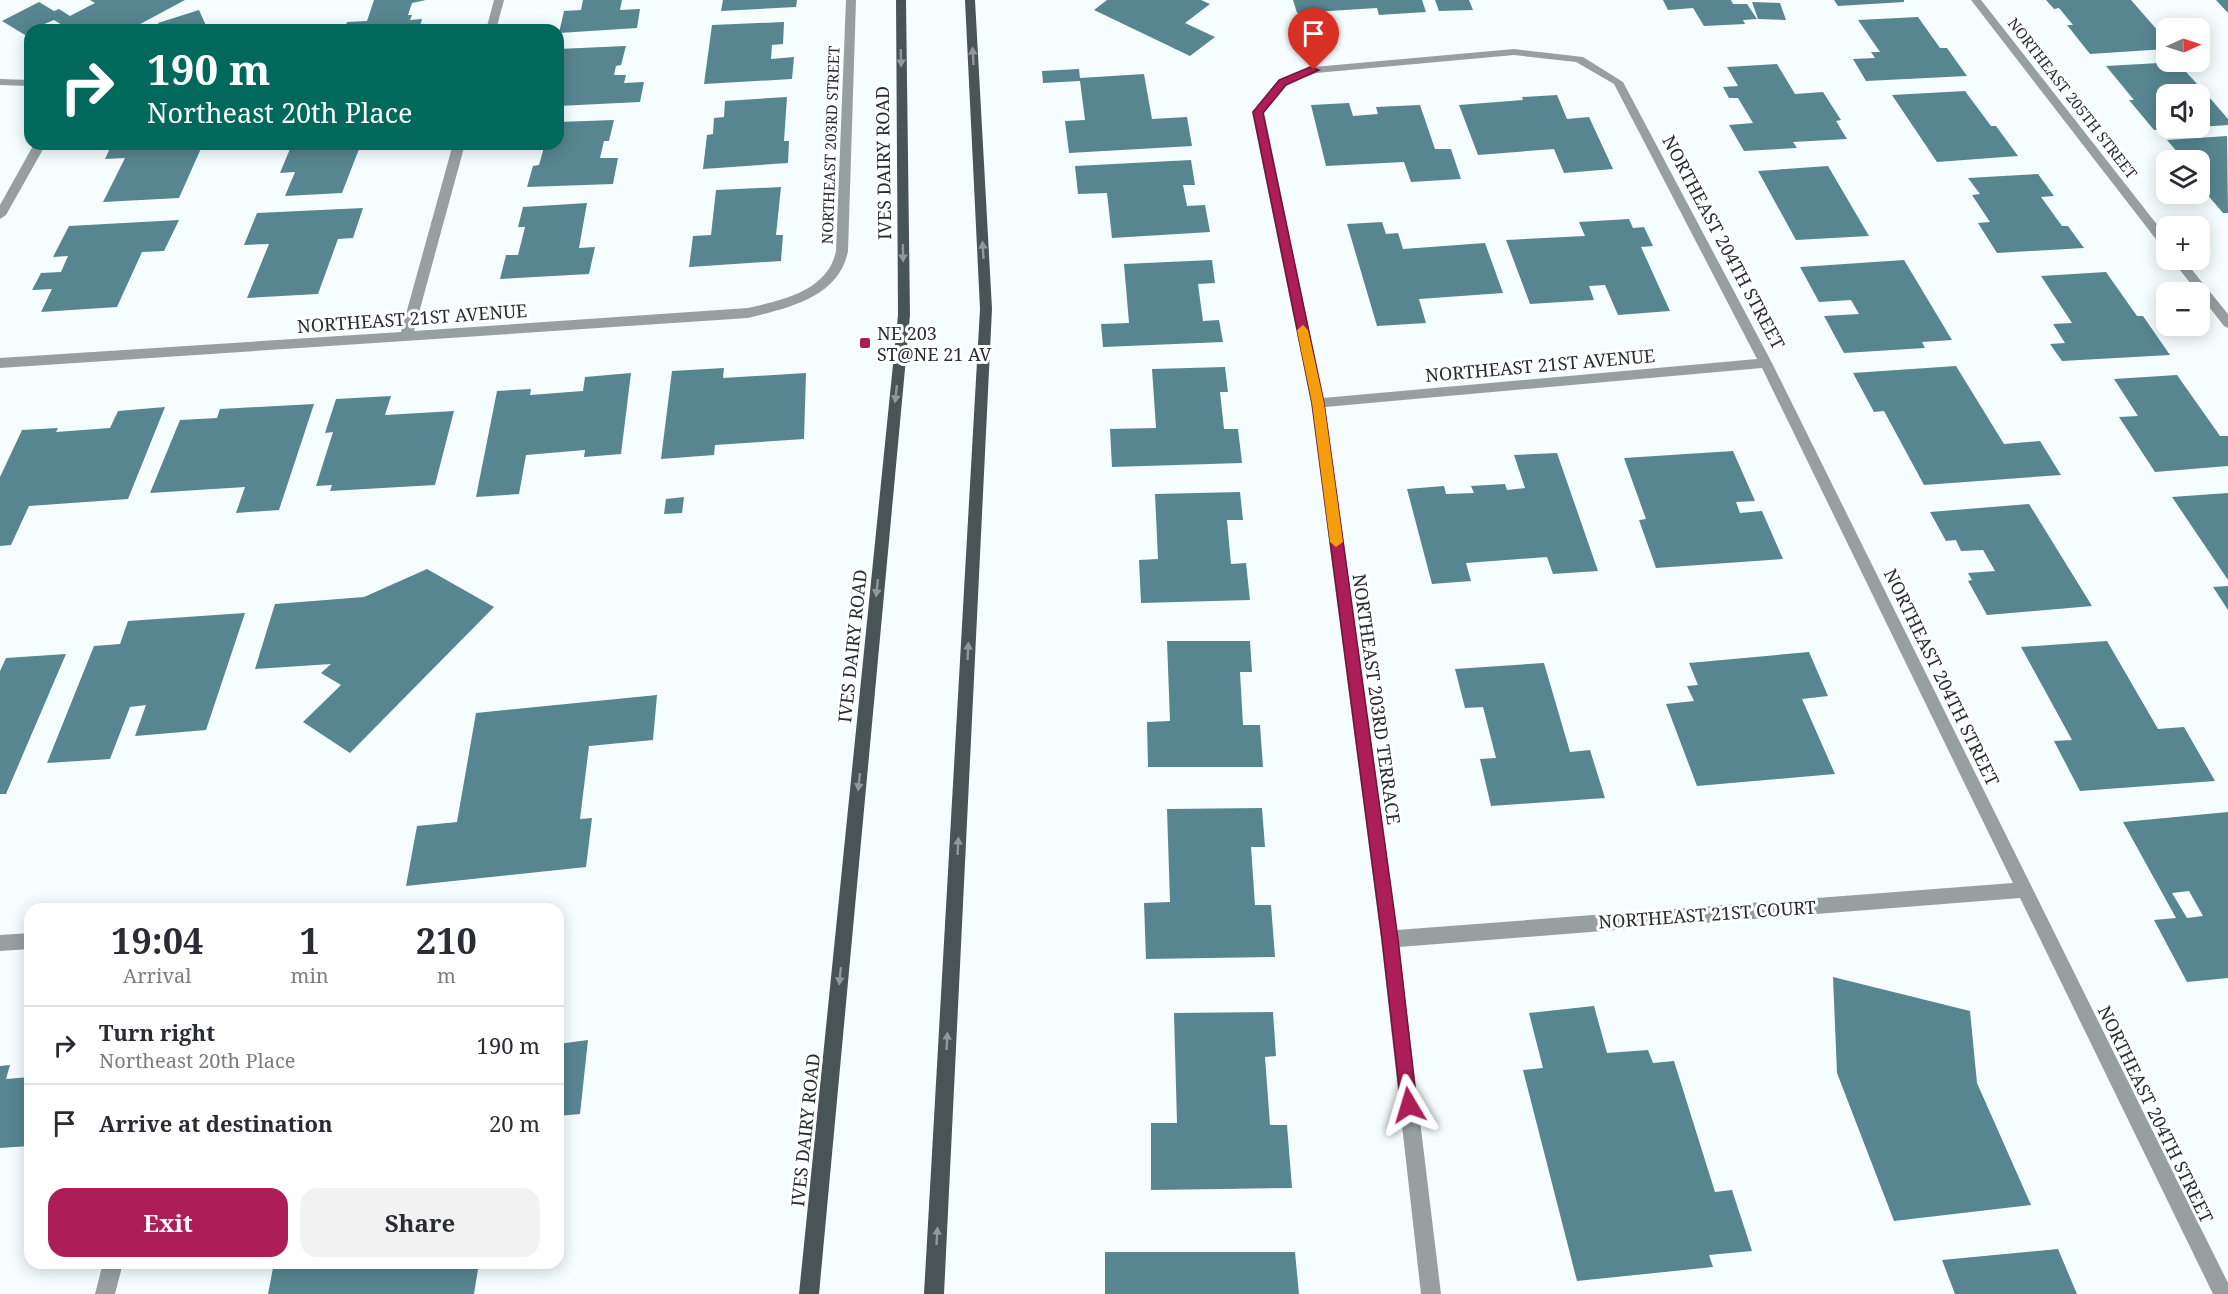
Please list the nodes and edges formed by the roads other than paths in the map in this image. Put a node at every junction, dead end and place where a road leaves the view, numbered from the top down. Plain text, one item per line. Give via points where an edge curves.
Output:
1 (499, 0) edge
2 (851, 0) edge
3 (901, 0) edge
4 (970, 0) edge
5 (1976, 0) edge
6 (493, 24) edge
7 (0, 82) edge
8 (1618, 82) joint
9 (24, 83) edge
10 (37, 150) edge
11 (457, 150) edge
12 (0, 215) edge
13 (2156, 231) edge
14 (2186, 270) edge
15 (821, 286) joint
16 (2228, 323) edge
17 (406, 337) junction
18 (0, 363) edge
19 (1766, 363) junction
20 (1318, 403) junction
21 (2024, 890) junction
22 (1390, 939) junction
23 (24, 941) edge
24 (0, 943) edge
25 (111, 1269) edge
26 (105, 1294) edge
27 (809, 1294) edge
28 (934, 1294) edge
29 (1431, 1294) edge
30 (2223, 1294) edge

1 - 6 street
2 - 15 street, NORTHEAST 203RD STREET via 844,230 839,262
3 -> 27 main road, IVES DAIRY ROAD via 904,315
28 -> 4 main road via 986,309
5 - 13 street, NORTHEAST 205TH STREET
7 - 9 street
8 - 19 street, NORTHEAST 204TH STREET
8 - 20 street, NORTHEAST 203RD TERRACE via 1579,59 1503,53 1314,70 1282,82 1258,112
10 - 12 street
11 - 17 street
14 - 16 street
15 - 17 street, NORTHEAST 21ST AVENUE via 800,299 748,313
17 - 18 street, NORTHEAST 21ST AVENUE
19 - 20 street, NORTHEAST 21ST AVENUE
19 - 21 street, NORTHEAST 204TH STREET
20 - 22 street, NORTHEAST 203RD TERRACE
21 - 22 street, NORTHEAST 21ST COURT
21 - 30 street, NORTHEAST 204TH STREET
22 - 29 street, NORTHEAST 203RD TERRACE
23 - 24 street
25 - 26 street

